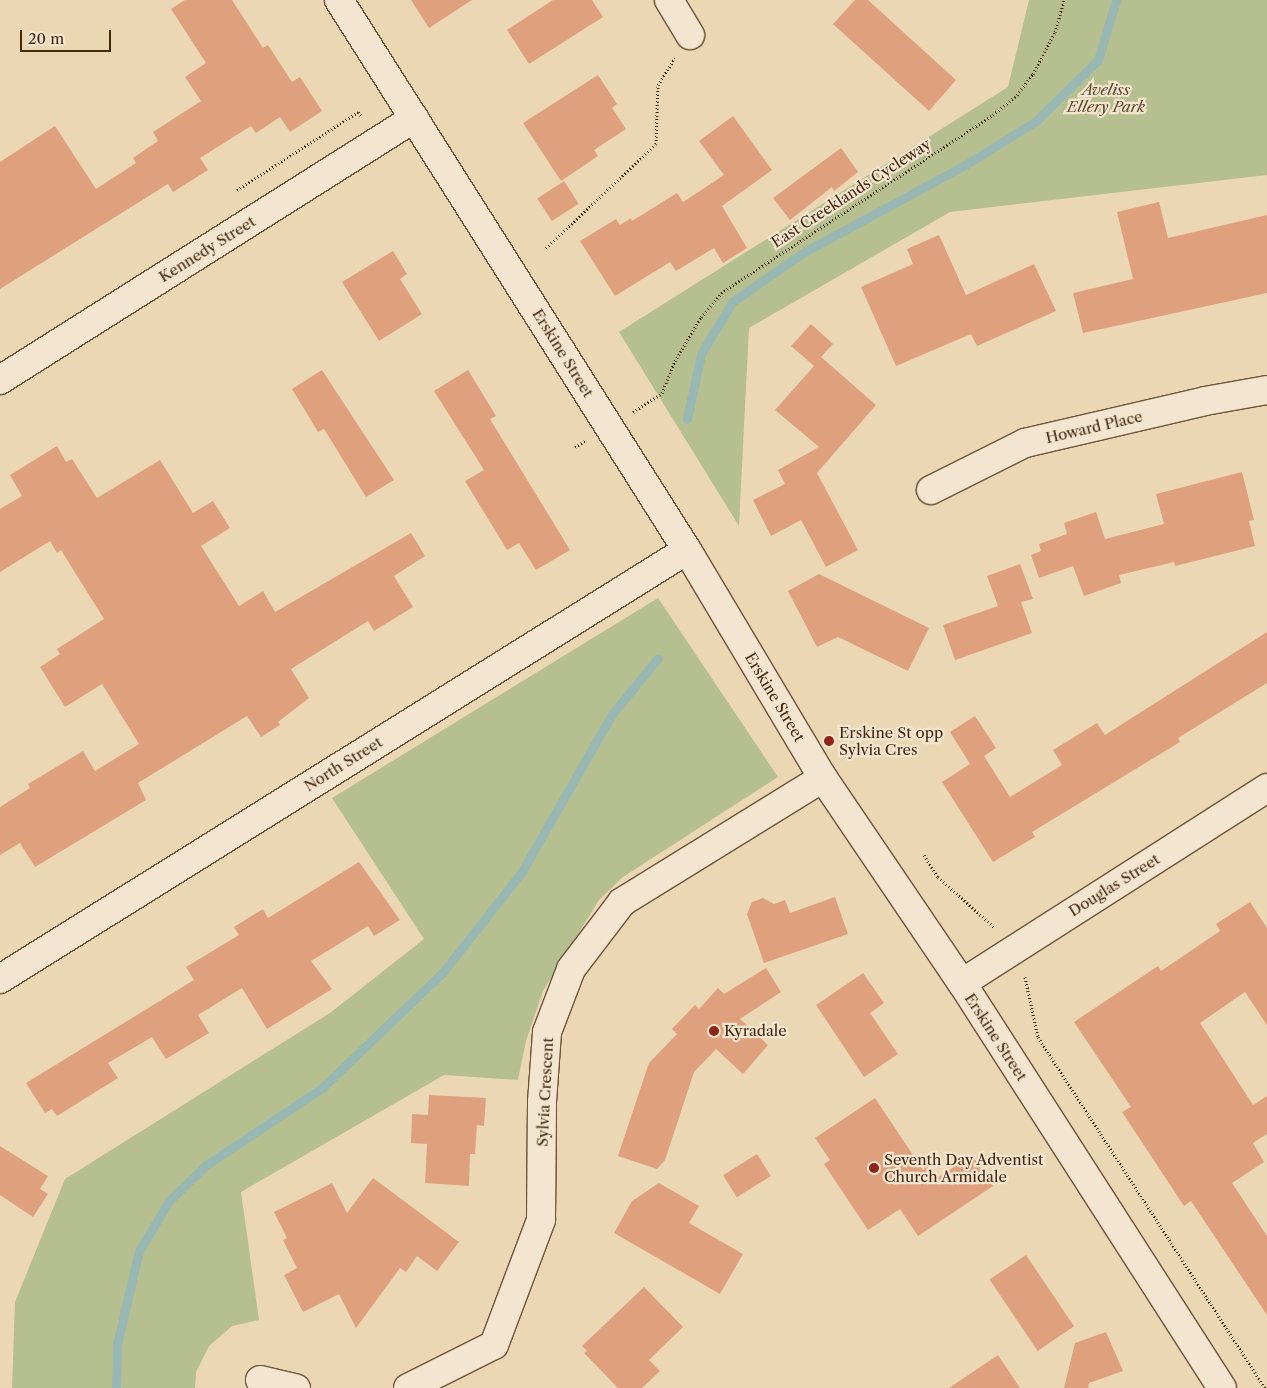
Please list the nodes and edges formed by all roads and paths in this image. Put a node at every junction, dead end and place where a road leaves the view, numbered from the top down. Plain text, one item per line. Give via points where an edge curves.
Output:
1 (339, 0) edge
2 (668, 0) edge
3 (1064, 0) edge
4 (690, 35) dead end
5 (671, 65) dead end
6 (414, 118) junction
7 (364, 120) dead end
8 (237, 190) dead end
9 (546, 248) dead end
10 (0, 380) edge
11 (1267, 390) edge
12 (630, 413) dead end
13 (583, 442) dead end
14 (574, 447) dead end
15 (931, 490) dead end
16 (687, 550) junction
17 (823, 778) junction
18 (1267, 788) edge
19 (924, 855) dead end
20 (1000, 933) dead end
21 (1022, 970) dead end
22 (0, 979) edge
23 (962, 983) junction
24 (260, 1380) dead end
25 (296, 1388) edge
26 (408, 1388) edge
27 (1222, 1388) edge
28 (1265, 1388) edge

1 - 6 street, Erskine Street
2 - 4 street
3 - 12 path, East Creeklands Cycleway via 1055,32 1033,74 1016,95 993,115 724,291 702,317 675,361 662,393
5 - 9 path via 658,85 656,144
6 - 10 street, Kennedy Street
6 - 16 street, Erskine Street
7 - 8 path via 358,112
11 - 15 street, Howard Place via 1205,401 1025,443
13 - 14 path
16 - 17 street, Erskine Street
16 - 22 street, North Street
17 - 23 street, Erskine Street
17 - 26 street, Sylvia Crescent via 622,902 571,969 548,1032 542,1102 542,1220 494,1345
18 - 23 street, Douglas Street
19 - 20 path via 938,877
21 - 28 path via 1038,1037
23 - 27 street, Erskine Street
24 - 25 street

